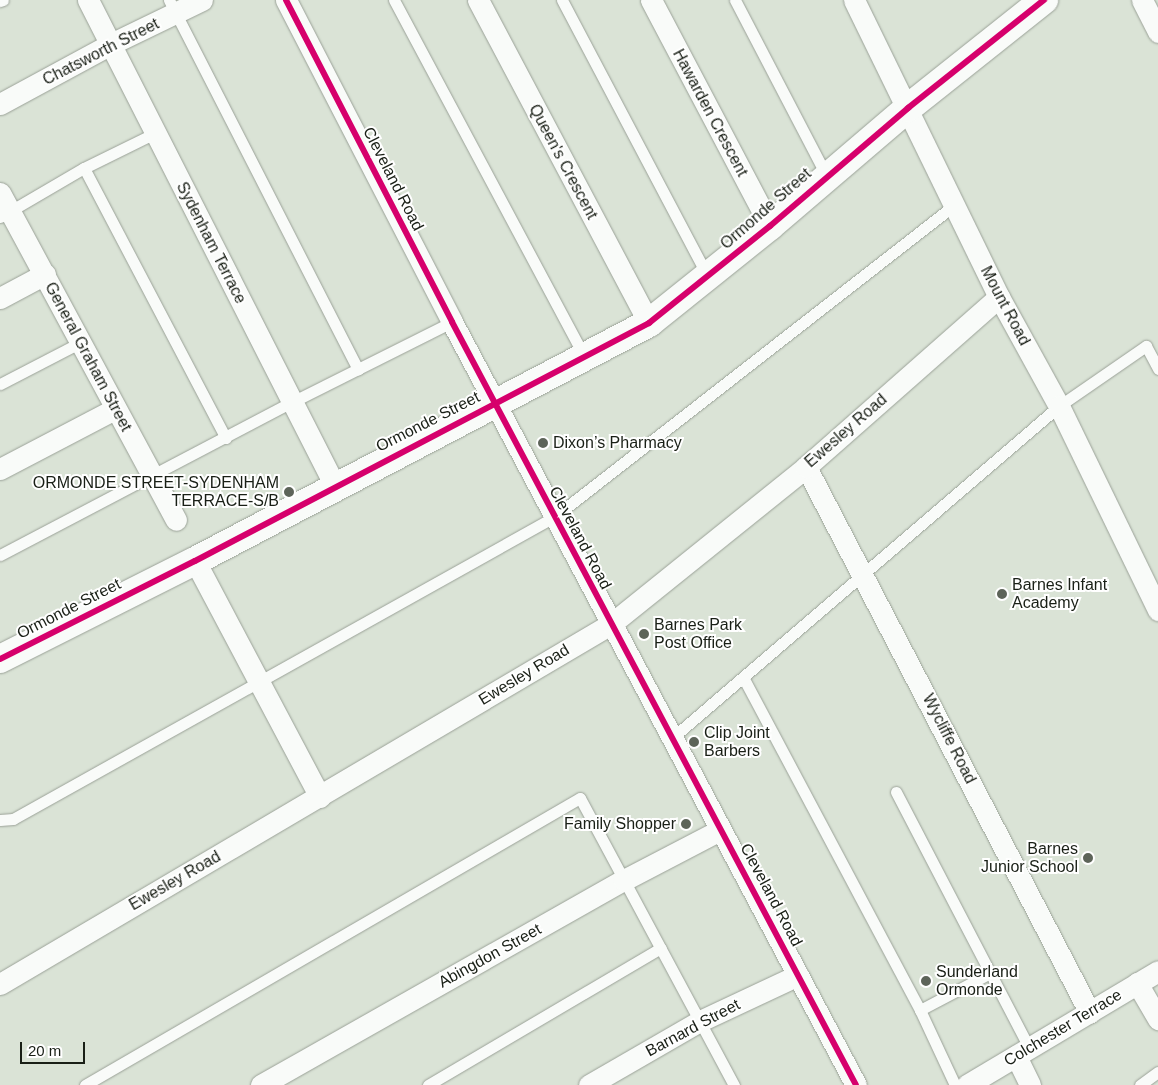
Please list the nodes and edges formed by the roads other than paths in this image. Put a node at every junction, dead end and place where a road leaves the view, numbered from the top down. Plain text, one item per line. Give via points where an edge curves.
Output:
1 (88, 0) edge
2 (202, 0) edge
3 (286, 0) edge
4 (394, 0) edge
5 (478, 0) edge
6 (562, 0) edge
7 (651, 0) edge
8 (735, 0) edge
9 (854, 0) edge
10 (1044, 0) edge
11 (1142, 0) edge
12 (172, 7) edge
13 (1158, 32) edge
14 (111, 44) junction
15 (0, 104) edge
16 (908, 108) junction
17 (155, 133) junction
18 (84, 168) junction
19 (826, 175) junction
20 (953, 206) junction
21 (3, 207) edge
22 (770, 226) junction
23 (45, 274) junction
24 (708, 277) junction
25 (999, 297) junction
26 (0, 298) edge
27 (452, 322) junction
28 (649, 323) junction
29 (79, 343) junction
30 (584, 356) junction
31 (358, 369) junction
32 (1158, 369) edge
33 (0, 384) edge
34 (292, 402) junction
35 (495, 403) junction
36 (1060, 406) junction
37 (115, 409) junction
38 (226, 438) junction
39 (806, 466) junction
40 (0, 469) edge
41 (151, 477) junction
42 (335, 486) junction
43 (554, 517) junction
44 (176, 520) dead end
45 (0, 555) edge
46 (195, 561) junction
47 (863, 574) junction
48 (1158, 610) edge
49 (610, 624) junction
50 (0, 659) edge
51 (744, 679) junction
52 (258, 680) junction
53 (672, 738) junction
54 (896, 792) dead end
55 (320, 797) junction
56 (0, 820) edge
57 (720, 830) junction
58 (624, 880) junction
59 (661, 948) junction
60 (1158, 971) edge
61 (990, 973) junction
62 (798, 975) junction
63 (1137, 983) junction
64 (0, 984) edge
65 (920, 1010) junction
66 (1090, 1013) junction
67 (1158, 1019) edge
68 (700, 1021) junction
69 (1023, 1052) junction
70 (1158, 1072) edge
71 (85, 1085) edge
72 (261, 1085) edge
73 (428, 1085) edge
74 (590, 1085) edge
75 (734, 1085) edge
76 (856, 1085) edge
77 (954, 1085) edge
78 (967, 1085) edge
79 (1030, 1085) edge
80 (1140, 1085) edge

1 - 14 street, Sydenham Terrace
2 - 12 street, Chatsworth Street
3 - 27 street, Cleveland Road
4 - 30 lane
5 - 28 street, Queen's Crescent
6 - 24 lane
7 - 22 street, Hawarden Crescent
8 - 19 lane
9 - 16 street, Mount Road
10 - 16 street, Ormonde Street
11 - 13 street
12 - 14 street, Chatsworth Street
12 - 31 lane
14 - 15 street, Chatsworth Street
14 - 17 street, Sydenham Terrace
16 - 19 street, Ormonde Street
16 - 20 street, Mount Road
17 - 18 lane
17 - 34 street, Sydenham Terrace
18 - 21 lane
18 - 38 lane
19 - 22 street, Ormonde Street
20 - 25 street, Mount Road
20 - 43 lane
21 - 23 street, General Graham Street
22 - 24 street, Ormonde Street
23 - 26 street
23 - 29 street, General Graham Street
24 - 28 street, Ormonde Street
25 - 36 street, Mount Road
25 - 39 street, Ewesley Road
27 - 31 lane
27 - 35 street, Cleveland Road
28 - 30 street, Ormonde Street
29 - 33 lane
29 - 37 street, General Graham Street
30 - 35 street, Ormonde Street
31 - 34 lane
32 - 36 lane via 1146,346
34 - 38 lane
34 - 42 street, Sydenham Terrace
35 - 42 street, Ormonde Street
35 - 43 street, Cleveland Road
36 - 47 lane
36 - 48 street, Mount Road
37 - 40 street
37 - 41 street, General Graham Street
38 - 41 lane
39 - 47 street, Wycliffe Road
39 - 49 street, Ewesley Road
41 - 44 street, General Graham Street
41 - 45 lane
42 - 46 street, Ormonde Street
43 - 49 street, Cleveland Road
43 - 52 lane
46 - 50 street, Ormonde Street
46 - 52 street
47 - 51 lane
47 - 66 street, Wycliffe Road
49 - 53 street, Cleveland Road
49 - 55 street, Ewesley Road
51 - 53 lane
51 - 65 lane
52 - 55 street
52 - 56 lane via 13,819
53 - 57 street, Cleveland Road
54 - 61 lane
55 - 64 street, Ewesley Road
57 - 58 street, Abingdon Street
57 - 62 street, Cleveland Road
58 - 59 lane
58 - 71 lane via 580,798
58 - 72 street, Abingdon Street
59 - 68 lane
59 - 73 lane
60 - 63 street, Colchester Terrace
61 - 65 lane
61 - 69 lane
62 - 68 street, Barnard Street
62 - 76 street, Cleveland Road
63 - 66 street, Colchester Terrace
63 - 67 street
65 - 77 lane
66 - 69 street, Colchester Terrace
68 - 74 street, Barnard Street
68 - 75 lane
69 - 78 street, Colchester Terrace
69 - 79 street
70 - 80 lane

